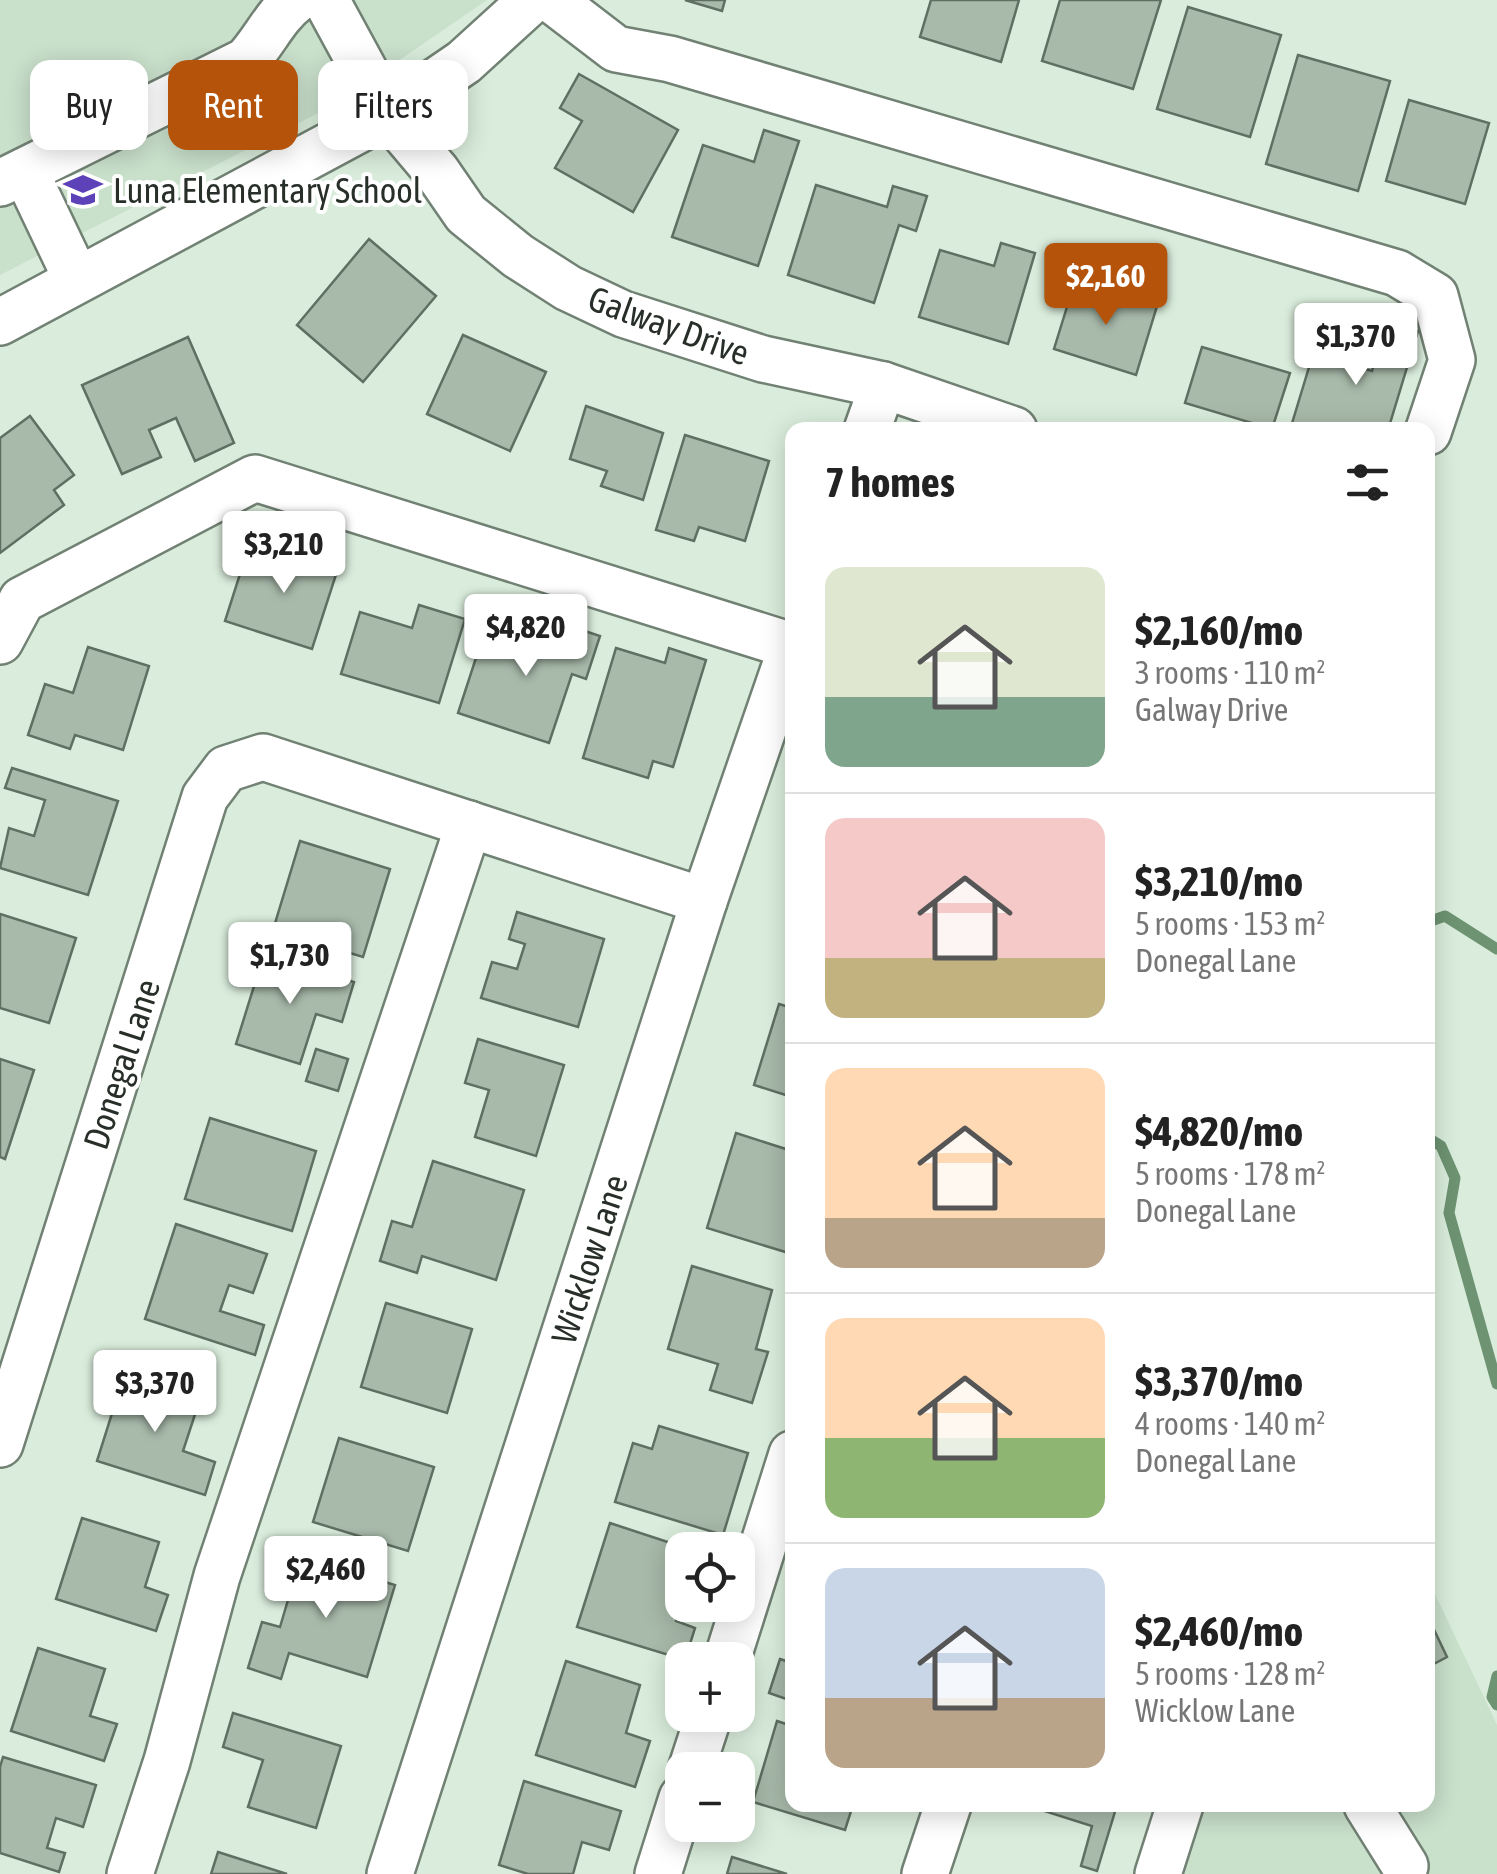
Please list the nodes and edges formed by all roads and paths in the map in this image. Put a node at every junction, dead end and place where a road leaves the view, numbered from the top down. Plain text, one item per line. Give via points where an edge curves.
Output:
1 (296, 0) edge
2 (326, 0) edge
3 (532, 0) edge
4 (552, 0) edge
5 (359, 60) edge
6 (466, 60) edge
7 (321, 150) edge
8 (418, 150) edge
9 (12, 177) edge
10 (77, 280) junction
11 (0, 322) edge
12 (883, 385) junction
13 (871, 422) edge
14 (991, 422) edge
15 (1431, 422) edge
16 (0, 641) edge
17 (785, 644) edge
18 (785, 666) edge
19 (469, 824) junction
20 (704, 902) junction
21 (0, 1444) edge
22 (785, 1476) edge
23 (733, 1642) edge
24 (946, 1812) edge
25 (1178, 1812) edge
26 (1371, 1812) edge
27 (668, 1842) edge
28 (1405, 1871) edge
29 (130, 1874) edge
30 (390, 1874) edge
31 (658, 1874) edge
32 (925, 1874) edge
33 (1158, 1874) edge

1 - 9 street via 246,61
2 - 5 street, Galway Drive
3 - 6 street
4 - 15 street via 616,48 1397,273 1436,296 1452,360
7 - 10 street
8 - 12 street, Galway Drive via 466,214 568,288 623,314 762,359
9 - 10 street
10 - 11 street
12 - 13 street
12 - 14 street, Galway Drive
16 - 17 street via 22,600 255,478
18 - 20 street, Wicklow Lane
19 - 20 street, Donegal Lane
19 - 21 street, Donegal Lane via 263,757 226,769 205,797
19 - 29 street via 218,1576
20 - 30 street, Wicklow Lane
22 - 23 street
24 - 32 street
25 - 33 street
26 - 28 street
27 - 31 street

